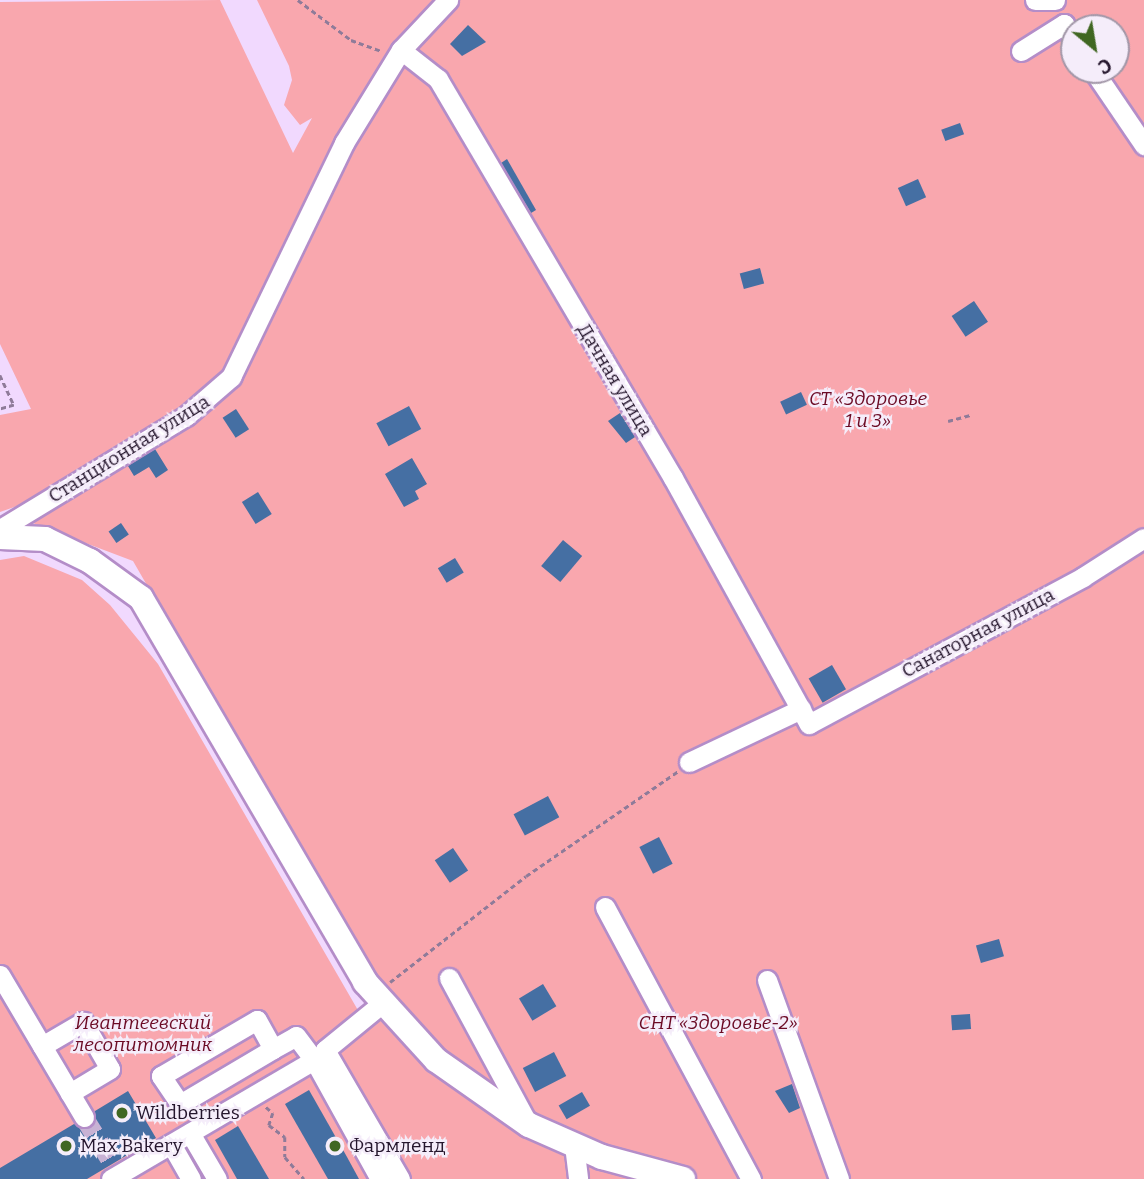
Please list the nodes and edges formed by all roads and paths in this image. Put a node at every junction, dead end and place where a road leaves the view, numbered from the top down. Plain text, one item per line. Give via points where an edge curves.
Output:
1 (298, 0) edge
2 (448, 0) edge
3 (1035, 0) edge
4 (1055, 0) edge
5 (1060, 27) edge
6 (401, 50) junction
7 (1021, 51) dead end
8 (1103, 84) edge
9 (1144, 145) edge
10 (0, 375) edge
11 (0, 409) edge
12 (970, 415) dead end
13 (948, 421) dead end
14 (0, 529) edge
15 (0, 537) edge
16 (1144, 538) edge
17 (805, 717) junction
18 (689, 762) joint
19 (605, 907) dead end
20 (0, 975) edge
21 (449, 978) dead end
22 (766, 980) dead end
23 (380, 1004) junction
24 (42, 1046) junction
25 (273, 1049) junction
26 (314, 1060) junction
27 (70, 1093) junction
28 (253, 1096) junction
29 (84, 1118) tunnel mouth
30 (529, 1125) junction
31 (190, 1133) junction
32 (171, 1144) junction
33 (574, 1145) junction
34 (114, 1172) edge
35 (191, 1179) edge
36 (216, 1179) edge
37 (304, 1179) edge
38 (380, 1179) edge
39 (400, 1179) edge
40 (578, 1179) edge
41 (683, 1179) edge
42 (751, 1179) edge
43 (839, 1179) edge

1 - 6 path via 351,40 385,53
2 - 6 street
3 - 4 street
5 - 7 street
6 - 14 street, Станционная улица via 344,143 263,318 215,396
6 - 17 street, Дачная улица via 438,79 673,478
8 - 9 street
10 - 11 path via 14,405
12 - 13 path
15 - 23 main road via 45,539 90,561 141,597
16 - 17 street, Санаторная улица via 1083,577
17 - 18 street, Санаторная улица
18 - 23 path via 440,940 380,990
19 - 42 street
20 - 24 street
21 - 30 street
22 - 43 street
23 - 30 main road via 436,1060
23 - 39 street via 324,1050
24 - 27 street
24 - 27 street via 83,1022 110,1069
25 - 25 street via 257,1020 161,1076 180,1104
25 - 26 street via 296,1036
26 - 28 street
26 - 38 street
27 - 29 street
28 - 31 street
28 - 37 path via 273,1113 269,1125 285,1137 285,1157
30 - 33 main road
31 - 32 street
31 - 36 street
32 - 34 street
32 - 35 street
33 - 40 street
33 - 41 main road

